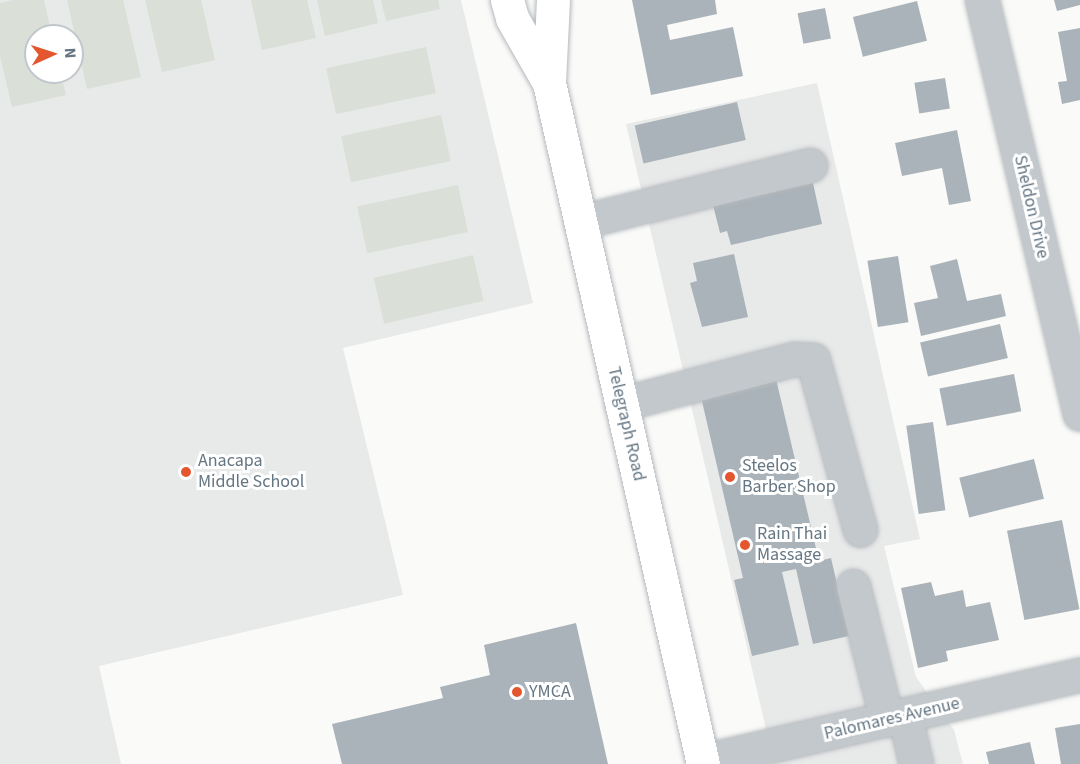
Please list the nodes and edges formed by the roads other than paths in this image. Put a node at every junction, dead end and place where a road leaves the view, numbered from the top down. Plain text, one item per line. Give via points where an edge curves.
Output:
1 (507, 0) edge
2 (553, 0) edge
3 (982, 0) edge
4 (549, 83) junction
5 (810, 165) dead end
6 (580, 222) junction
7 (621, 404) junction
8 (1080, 414) edge
9 (860, 530) dead end
10 (853, 586) dead end
11 (1080, 675) edge
12 (896, 719) junction
13 (703, 763) edge
14 (916, 764) edge

1 - 4 main road, Telegraph Road via 512,18
2 - 4 main road, Telegraph Road
3 - 8 street, Sheldon Drive
4 - 6 main road, Telegraph Road
5 - 6 street
6 - 7 main road, Telegraph Road
7 - 9 street via 794,359 813,360
7 - 13 main road, Telegraph Road
10 - 12 street
11 - 12 street, Palomares Avenue
12 - 13 street, Palomares Avenue
12 - 14 street

